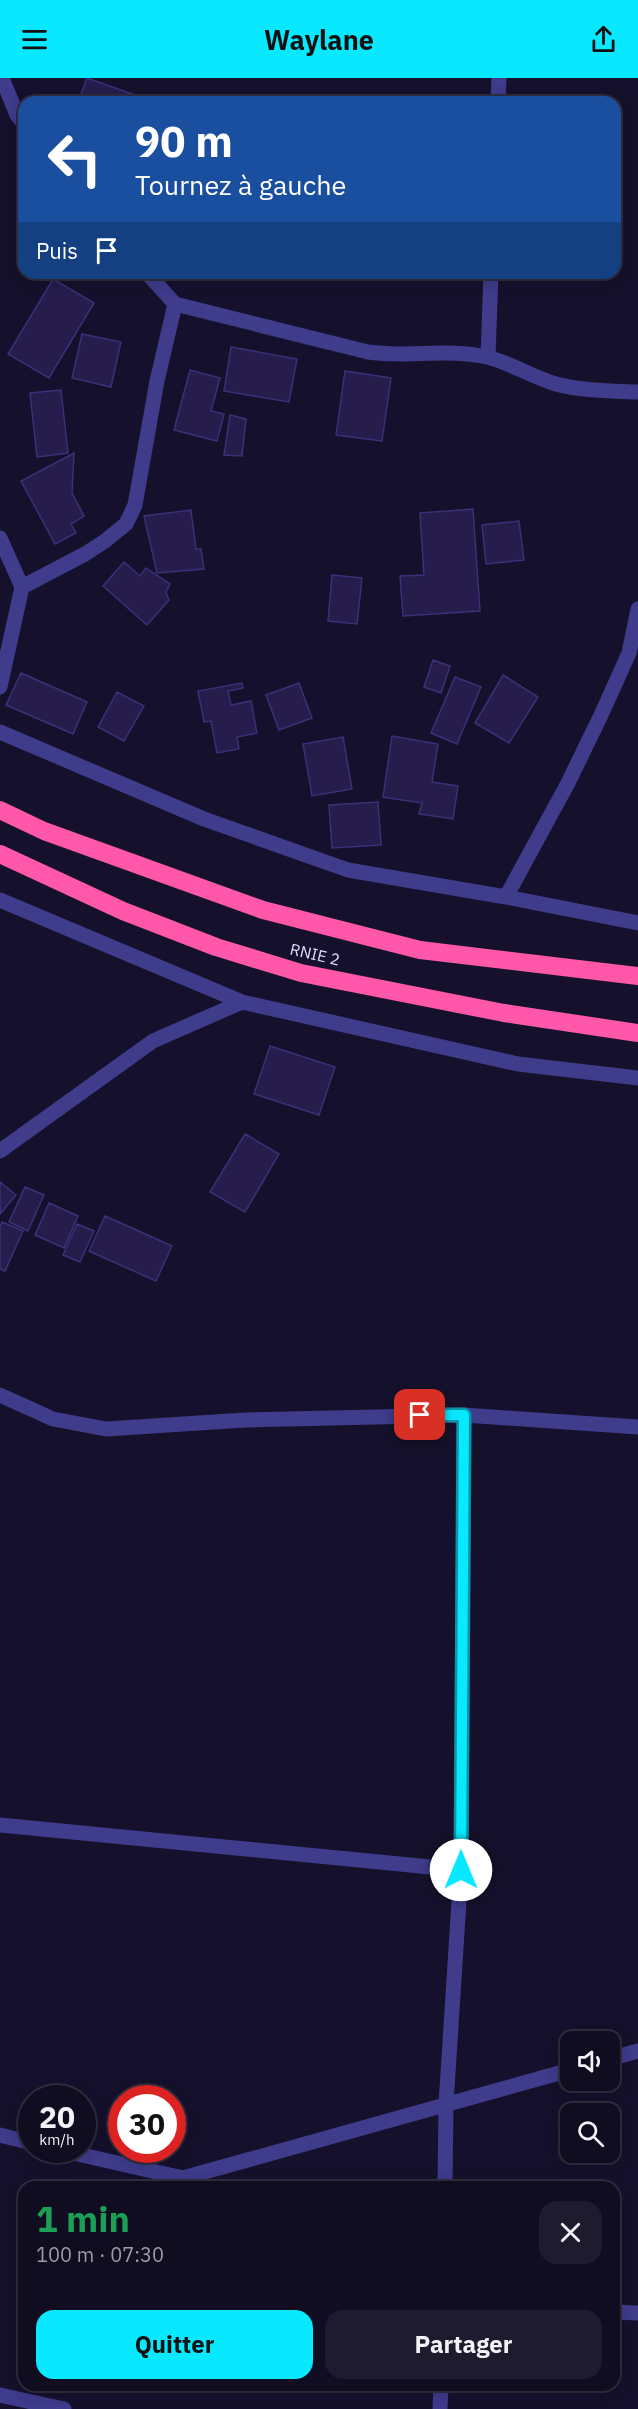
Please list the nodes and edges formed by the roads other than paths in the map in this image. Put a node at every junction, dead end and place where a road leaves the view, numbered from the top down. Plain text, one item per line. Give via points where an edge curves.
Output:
1 (2, 78) edge
2 (499, 78) edge
3 (498, 96) edge
4 (18, 116) edge
5 (152, 279) edge
6 (491, 279) edge
7 (175, 304) junction
8 (488, 357) junction
9 (638, 392) edge
10 (0, 538) edge
11 (22, 587) junction
12 (638, 609) edge
13 (634, 654) edge
14 (0, 687) edge
15 (0, 732) edge
16 (0, 810) edge
17 (0, 854) edge
18 (506, 897) junction
19 (0, 900) edge
20 (638, 923) edge
21 (638, 976) edge
22 (242, 1002) junction
23 (638, 1033) edge
24 (638, 1078) edge
25 (0, 1151) edge
26 (0, 1395) edge
27 (464, 1415) junction
28 (638, 1427) edge
29 (0, 1826) edge
30 (461, 1870) junction
31 (638, 2051) edge
32 (620, 2056) edge
33 (560, 2073) edge
34 (446, 2104) junction
35 (0, 2135) edge
36 (18, 2140) edge
37 (96, 2158) edge
38 (445, 2181) edge
39 (620, 2312) edge
40 (638, 2313) edge
41 (441, 2391) edge
42 (0, 2395) edge
43 (64, 2409) edge
44 (440, 2409) edge

1 - 4 street
2 - 3 street
5 - 7 street
6 - 8 street
7 - 8 street via 384,355 453,353
7 - 11 street via 135,505 126,524 85,554
8 - 9 street via 556,384
10 - 11 street
11 - 14 street
12 - 13 street
13 - 18 street
15 - 18 street via 204,819 348,870
16 - 21 highway, RNIE 2 / RNIE 2 via 44,831 263,910 420,950
17 - 23 highway, RNIE 2 / RNIE 2 via 123,911 216,947 301,972 504,1013
18 - 20 street
19 - 22 street
22 - 24 street via 518,1064
22 - 25 street via 153,1041
26 - 27 street via 53,1419 106,1429 245,1420
27 - 28 street
27 - 30 street
29 - 30 street
30 - 34 street
31 - 32 street
33 - 34 street
34 - 37 street via 183,2178
34 - 38 street
35 - 36 street
39 - 40 street
41 - 44 street
42 - 43 street

